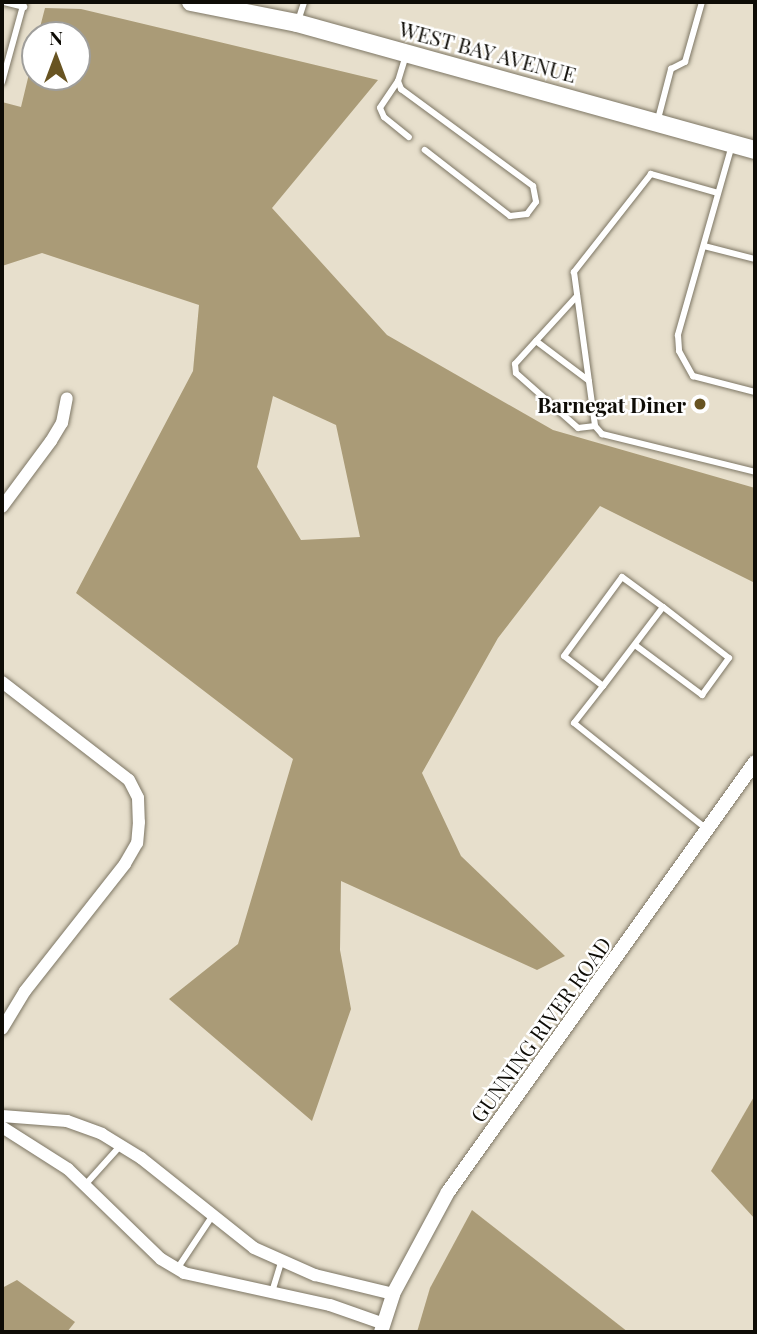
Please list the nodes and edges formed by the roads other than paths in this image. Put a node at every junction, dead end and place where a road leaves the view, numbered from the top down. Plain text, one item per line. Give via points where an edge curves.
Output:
1 (4, 2) edge
2 (304, 2) edge
3 (702, 2) edge
4 (200, 3) edge
5 (25, 4) edge
6 (297, 23) junction
7 (407, 53) junction
8 (398, 81) junction
9 (2, 82) edge
10 (657, 121) junction
11 (409, 137) dead end
12 (733, 144) junction
13 (425, 150) dead end
14 (755, 150) edge
15 (718, 193) junction
16 (704, 246) junction
17 (755, 259) edge
18 (577, 295) junction
19 (536, 341) junction
20 (589, 381) junction
21 (755, 392) edge
22 (66, 398) dead end
23 (595, 426) junction
24 (755, 472) edge
25 (2, 507) edge
26 (663, 607) junction
27 (635, 645) junction
28 (2, 682) edge
29 (603, 685) junction
30 (755, 762) edge
31 (708, 830) junction
32 (2, 1029) edge
33 (2, 1116) edge
34 (2, 1127) edge
35 (121, 1145) junction
36 (85, 1185) junction
37 (213, 1215) junction
38 (281, 1262) junction
39 (177, 1269) junction
40 (272, 1293) junction
41 (393, 1294) junction
42 (382, 1328) edge

1 - 5 lane
2 - 6 lane
3 - 10 lane via 685,62 671,69
4 - 6 main road, WEST BAY AVENUE
5 - 9 lane
6 - 7 main road, WEST BAY AVENUE
7 - 8 lane
7 - 10 main road, WEST BAY AVENUE
8 - 11 lane via 380,108 384,117
8 - 13 lane via 407,95 533,186 536,202 527,214 510,216
10 - 12 main road, WEST BAY AVENUE
12 - 14 main road, WEST BAY AVENUE
12 - 15 lane
15 - 16 lane
15 - 18 lane via 650,174 574,272
16 - 17 lane
16 - 21 lane via 678,335 679,351 693,376
18 - 19 lane
18 - 20 lane
19 - 20 lane
19 - 23 lane via 515,364 516,373 578,428
20 - 23 lane
22 - 25 street via 62,423
23 - 24 lane via 602,434
26 - 27 lane
26 - 27 lane via 729,658 702,695
26 - 29 lane via 622,577 564,656
27 - 29 lane
28 - 32 street via 129,780 138,798 139,822 137,843 125,864 25,991
29 - 31 lane via 574,723
30 - 31 street, GUNNING RIVER ROAD
31 - 41 street, GUNNING RIVER ROAD via 448,1192
33 - 35 street via 66,1121
34 - 36 street via 32,1143
35 - 36 lane
35 - 37 street
36 - 39 street
37 - 38 street via 254,1248
37 - 39 lane
38 - 40 lane
38 - 41 street
39 - 40 street
40 - 42 street
41 - 42 street, GUNNING RIVER ROAD

